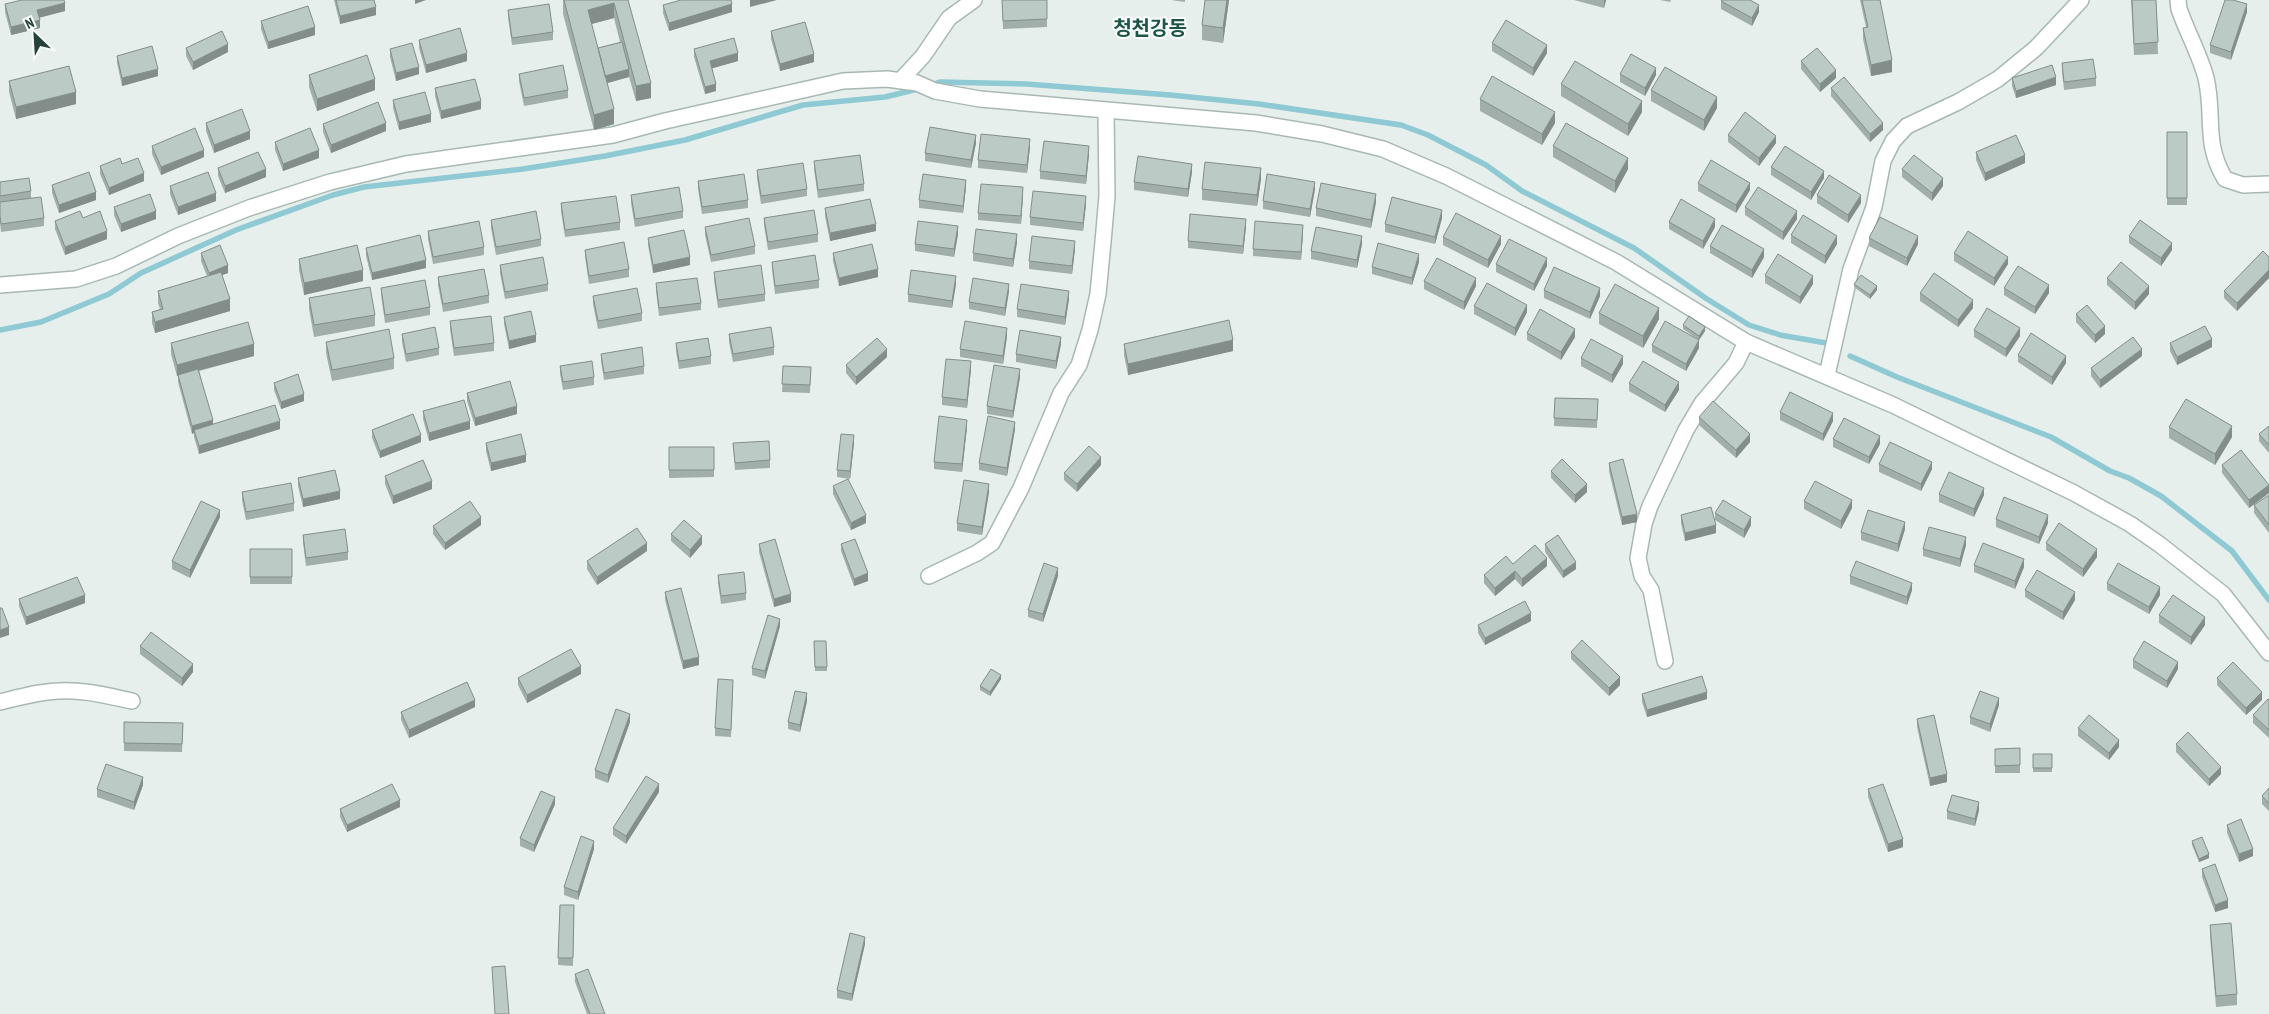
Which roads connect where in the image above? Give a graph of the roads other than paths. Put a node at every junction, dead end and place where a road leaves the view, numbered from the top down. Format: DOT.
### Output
graph roads {
  1 [pos="974,0"];
  2 [pos="2081,0"];
  3 [pos="2178,0"];
  4 [pos="900,81"];
  5 [pos="1106,112"];
  6 [pos="2269,184"];
  7 [pos="0,285"];
  8 [pos="1746,342"];
  9 [pos="1827,375"];
  10 [pos="929,576"];
  11 [pos="2269,653"];
  12 [pos="1665,662"];
  13 [pos="132,701"];
  14 [pos="0,702"];
  1 -- 4 [label="street"];
  2 -- 9 [label="street"];
  3 -- 6 [label="street"];
  4 -- 5 [label="street"];
  4 -- 7 [label="street"];
  5 -- 8 [label="street"];
  5 -- 10 [label="street"];
  8 -- 9 [label="street"];
  8 -- 12 [label="street"];
  9 -- 11 [label="street"];
  13 -- 14 [label="street"];
}
